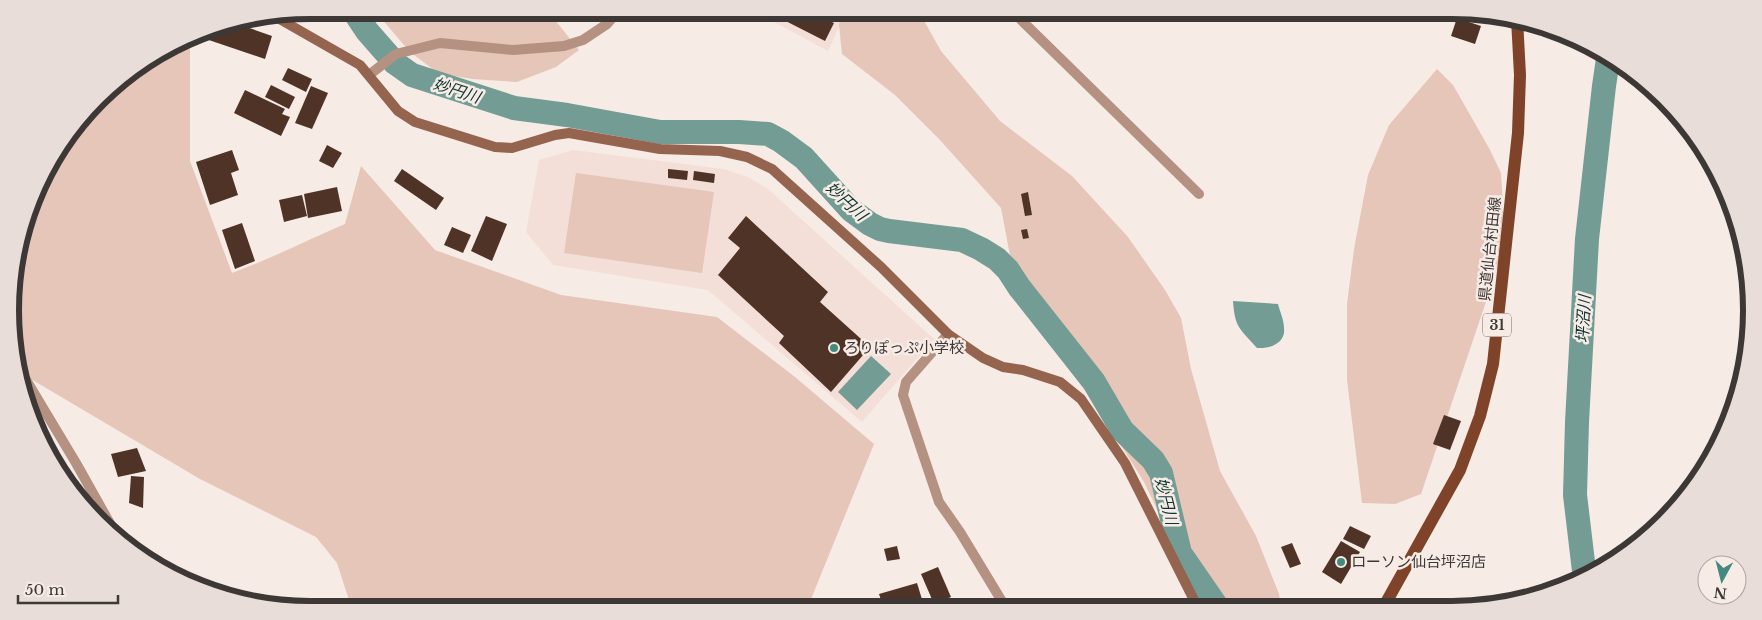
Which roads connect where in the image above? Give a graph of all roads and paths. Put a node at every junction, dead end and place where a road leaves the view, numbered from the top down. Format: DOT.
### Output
graph roads {
  1 [pos="611,19"];
  2 [pos="1020,19"];
  3 [pos="281,20"];
  4 [pos="1517,26"];
  5 [pos="370,75"];
  6 [pos="1199,194"];
  7 [pos="948,334"];
  8 [pos="29,384"];
  9 [pos="107,518"];
  10 [pos="1002,601"];
  11 [pos="1191,601"];
  12 [pos="1387,601"];
  1 -- 5 [label="street"];
  2 -- 6 [label="street"];
  3 -- 5 [label="street"];
  4 -- 12 [label="main road, 県道仙台村田線 / 31"];
  5 -- 7 [label="street"];
  7 -- 10 [label="street"];
  7 -- 11 [label="street"];
  8 -- 9 [label="street"];
}
